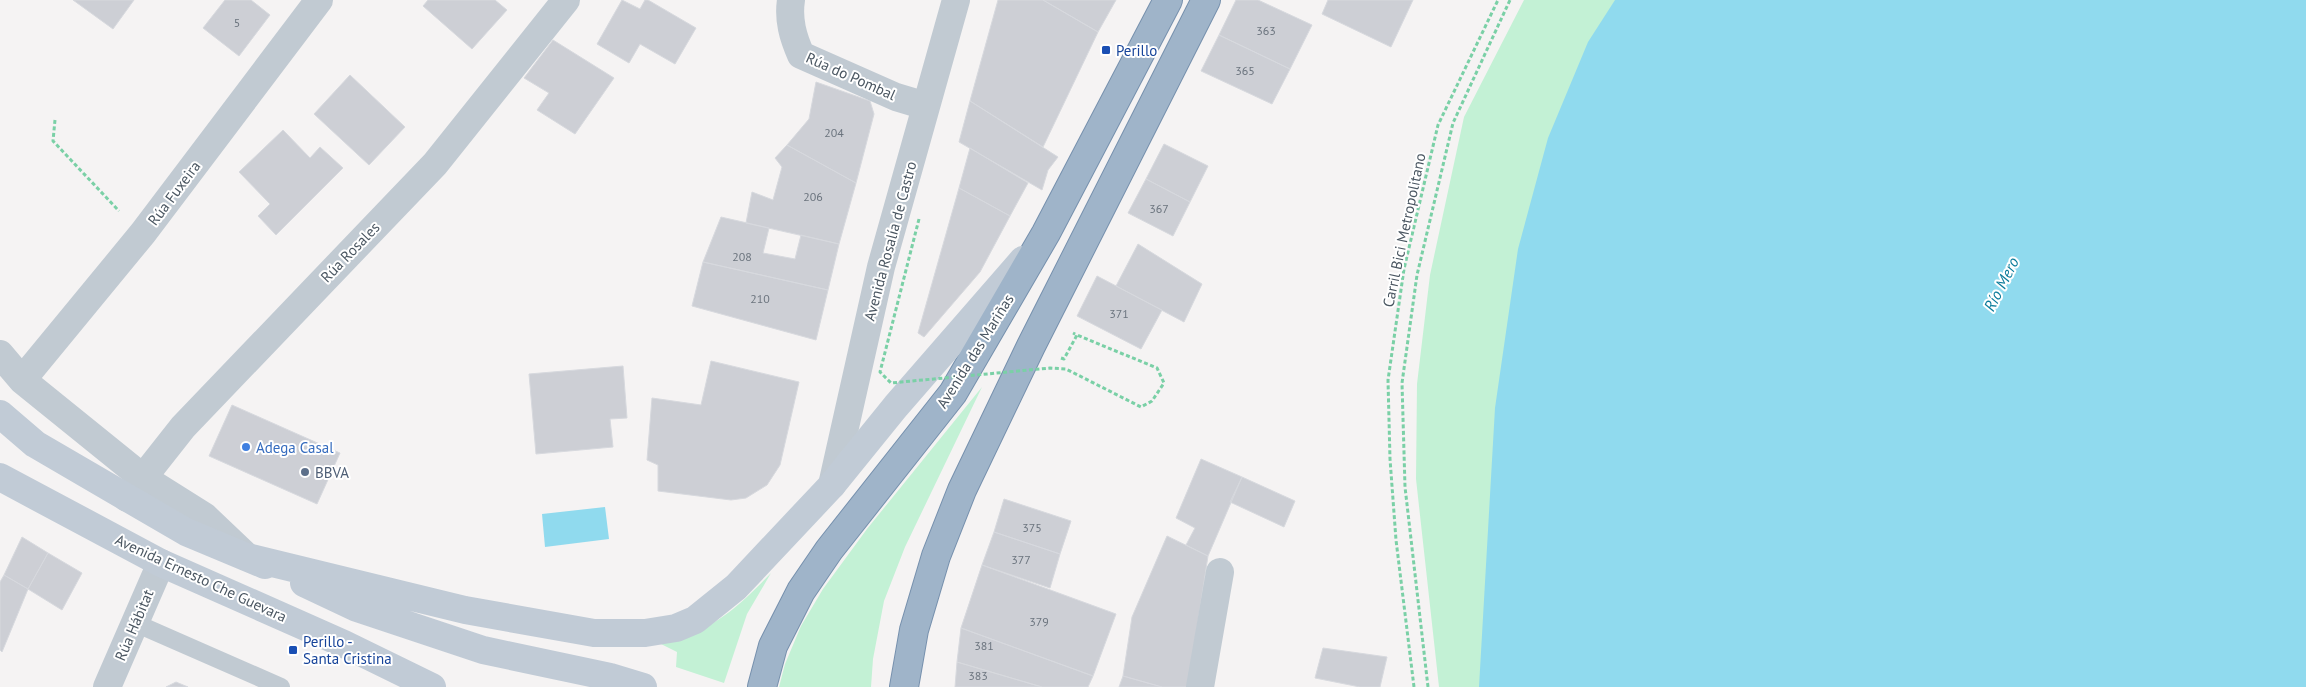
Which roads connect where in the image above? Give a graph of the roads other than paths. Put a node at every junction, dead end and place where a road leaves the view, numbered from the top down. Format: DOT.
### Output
graph roads {
  1 [pos="319,0"];
  2 [pos="566,0"];
  3 [pos="791,0"];
  4 [pos="956,0"];
  5 [pos="1168,0"];
  6 [pos="1206,0"];
  7 [pos="926,106"];
  8 [pos="1046,233"];
  9 [pos="0,354"];
  10 [pos="22,380"];
  11 [pos="0,414"];
  12 [pos="0,477"];
  13 [pos="832,485"];
  14 [pos="135,487"];
  15 [pos="247,557"];
  16 [pos="161,563"];
  17 [pos="1220,572"];
  18 [pos="135,623"];
  19 [pos="107,687"];
  20 [pos="281,687"];
  21 [pos="432,687"];
  22 [pos="643,687"];
  23 [pos="762,687"];
  24 [pos="904,687"];
  25 [pos="1200,687"];
  1 -- 10 [label="street, Rúa Fuxeira"];
  2 -- 14 [label="street, Rúa Rosales"];
  3 -- 7 [label="street, Rúa do Pombal"];
  4 -- 7 [label="street, Avenida Rosalía de Castro"];
  5 -- 8 [label="highway, Avenida das Mariñas"];
  6 -- 24 [label="highway"];
  7 -- 13 [label="street, Avenida Rosalía de Castro"];
  8 -- 13 [label="main road"];
  8 -- 23 [label="highway, Avenida das Mariñas"];
  9 -- 10 [label="street"];
  10 -- 14 [label="street"];
  11 -- 14 [label="main road"];
  12 -- 16 [label="main road, Avenida Ernesto Che Guevara"];
  13 -- 15 [label="main road"];
  14 -- 15 [label="main road"];
  15 -- 22 [label="main road"];
  16 -- 18 [label="street, Rúa Hábitat"];
  16 -- 21 [label="main road, Avenida Ernesto Che Guevara"];
  17 -- 25 [label="street"];
  18 -- 19 [label="street, Rúa Hábitat"];
  18 -- 20 [label="lane"];
}
